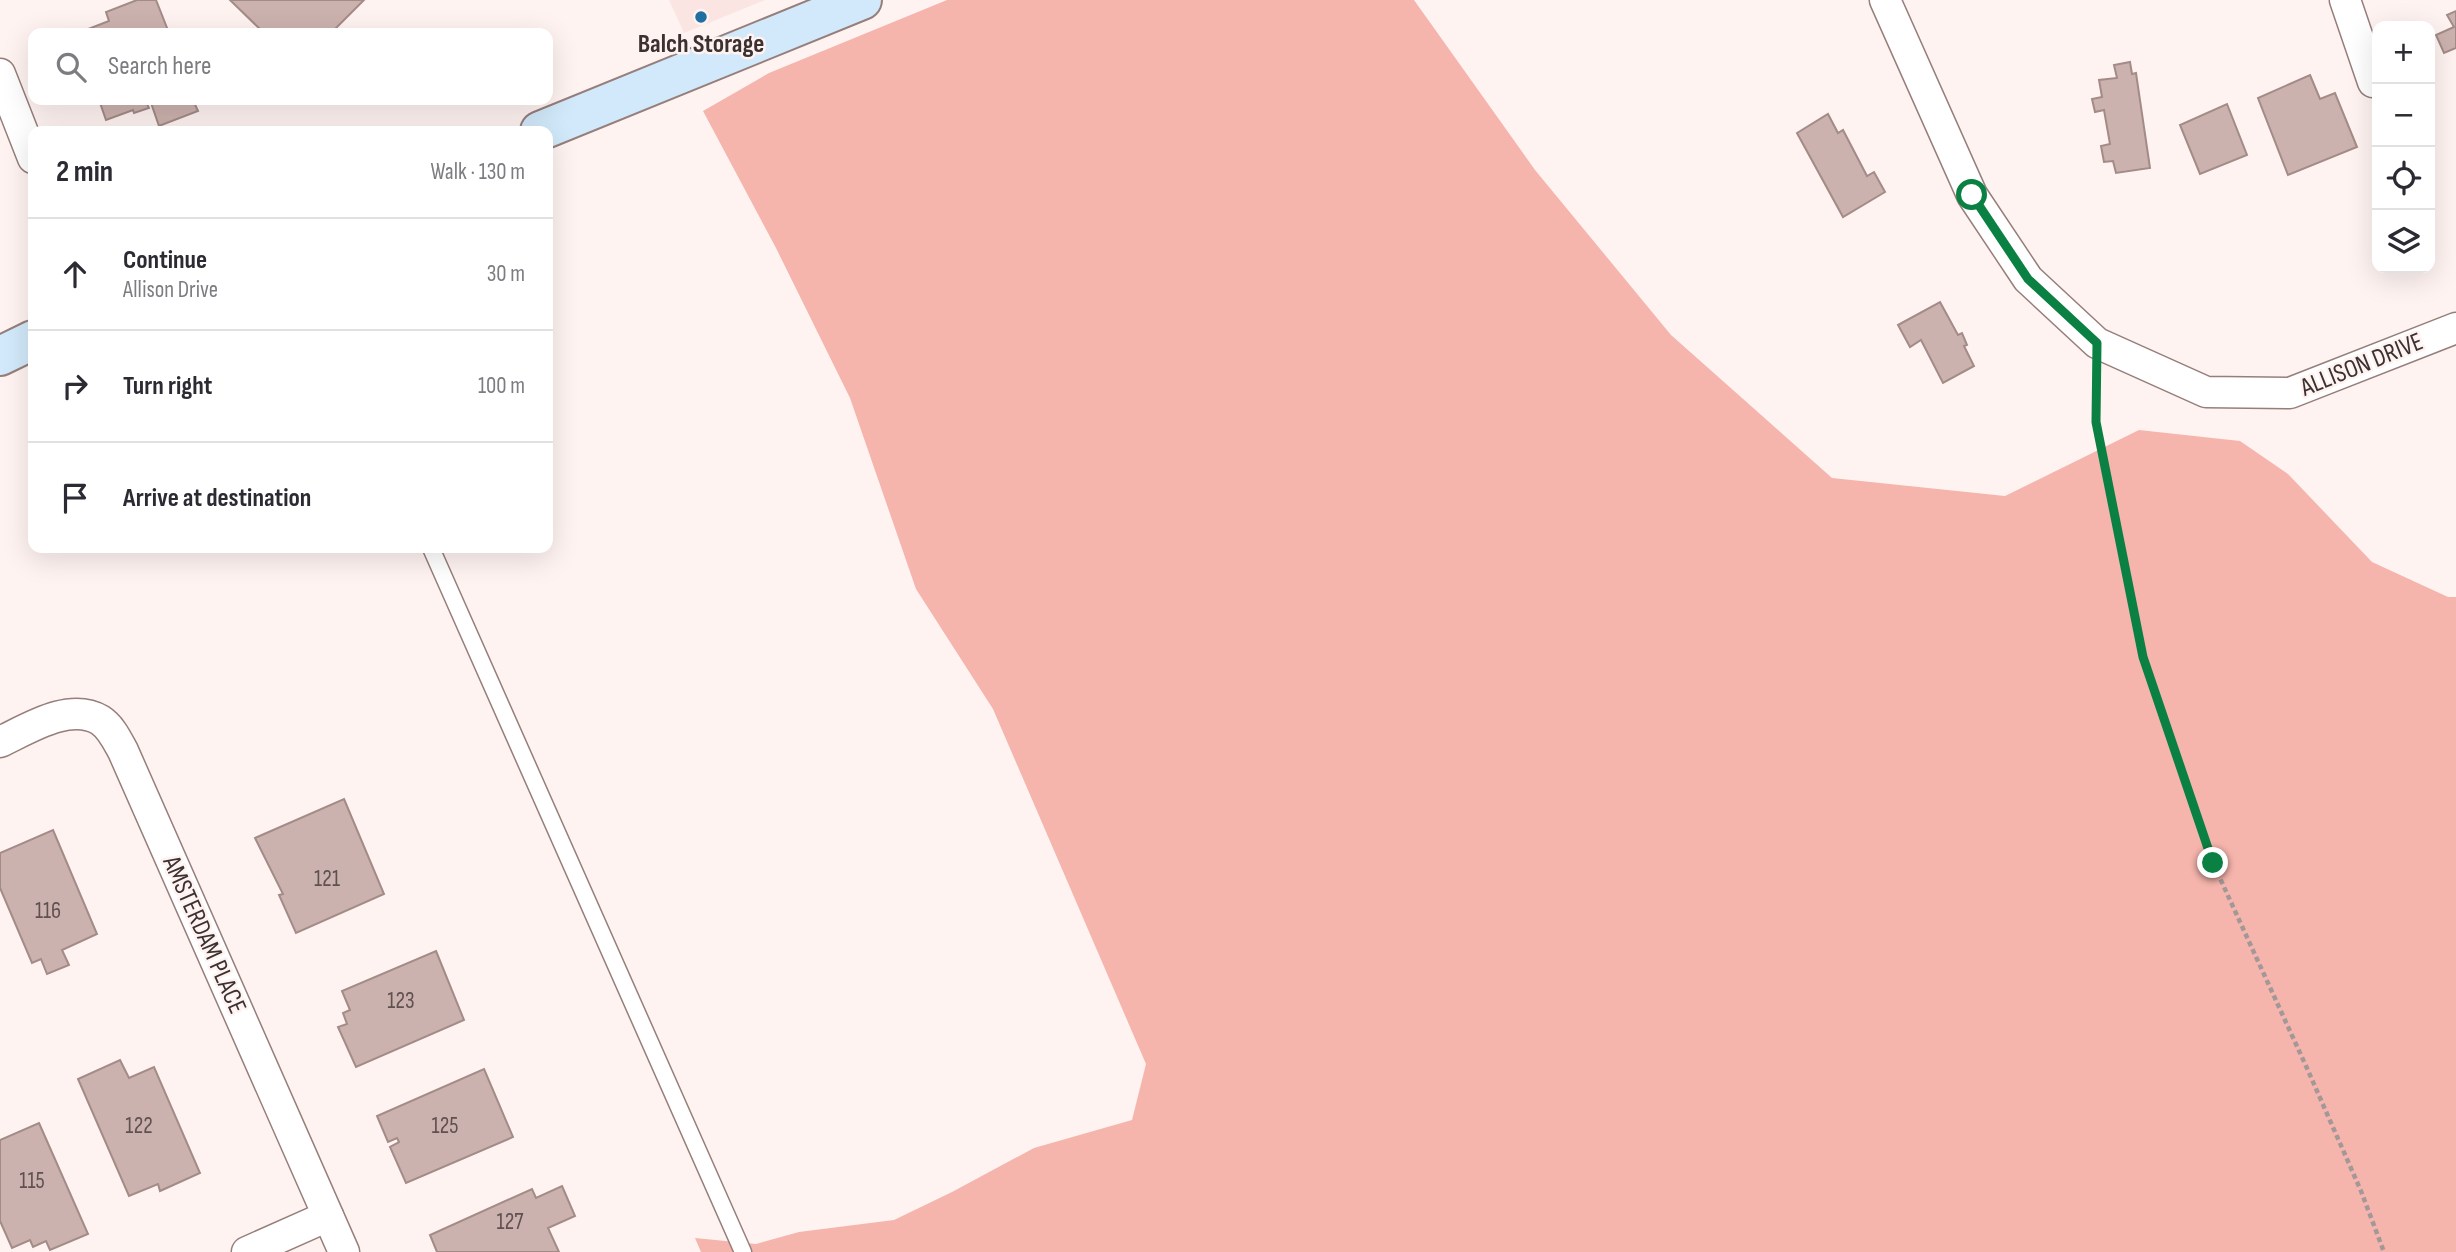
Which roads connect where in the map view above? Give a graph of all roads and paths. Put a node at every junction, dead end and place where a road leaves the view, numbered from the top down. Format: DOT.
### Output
graph roads {
  1 [pos="862,0"];
  2 [pos="1885,0"];
  3 [pos="2345,0"];
  4 [pos="0,74"];
  5 [pos="2372,79"];
  6 [pos="552,126"];
  7 [pos="28,145"];
  8 [pos="2456,328"];
  9 [pos="28,342"];
  10 [pos="2097,343"];
  11 [pos="0,356"];
  12 [pos="433,553"];
  13 [pos="0,742"];
  14 [pos="328,1216"];
  15 [pos="247,1252"];
  16 [pos="344,1252"];
  17 [pos="743,1252"];
  18 [pos="2384,1252"];
  1 -- 6 [label="street"];
  2 -- 10 [label="street, ALLISON DRIVE"];
  3 -- 5 [label="street"];
  4 -- 7 [label="street"];
  8 -- 10 [label="street, ALLISON DRIVE"];
  9 -- 11 [label="street"];
  10 -- 18 [label="path"];
  12 -- 17 [label="lane"];
  13 -- 14 [label="street, AMSTERDAM PLACE"];
  14 -- 15 [label="street"];
  14 -- 16 [label="street, AMSTERDAM PLACE"];
}
